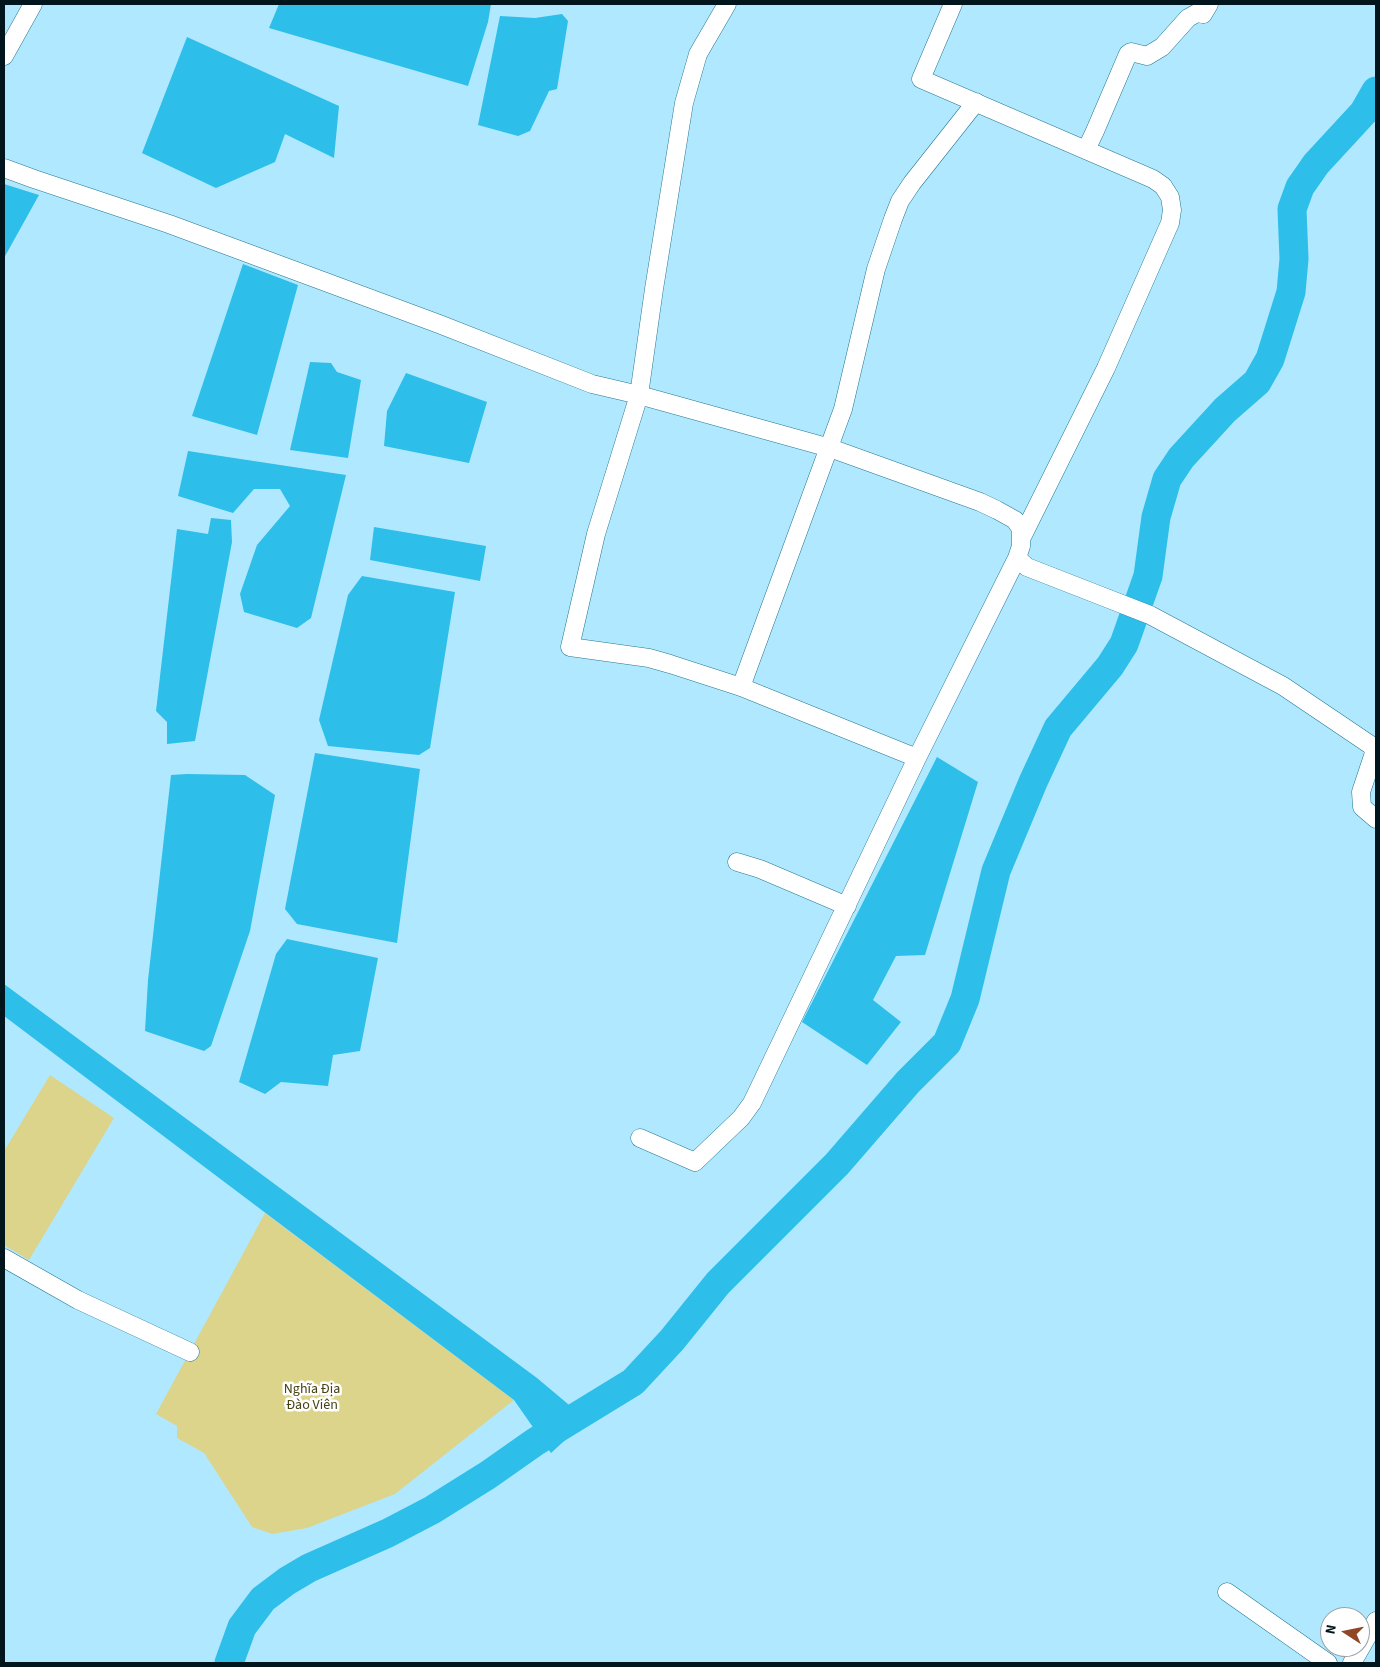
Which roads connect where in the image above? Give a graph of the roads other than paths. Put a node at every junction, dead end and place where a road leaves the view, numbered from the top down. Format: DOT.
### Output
graph roads {
  1 [pos="33,4"];
  2 [pos="727,4"];
  3 [pos="953,4"];
  4 [pos="1209,4"];
  5 [pos="4,56"];
  6 [pos="976,102"];
  7 [pos="1086,150"];
  8 [pos="4,168"];
  9 [pos="639,395"];
  10 [pos="830,448"];
  11 [pos="1022,537"];
  12 [pos="1017,558"];
  13 [pos="742,687"];
  14 [pos="917,758"];
  15 [pos="1376,819"];
  16 [pos="737,862"];
  17 [pos="847,906"];
  18 [pos="640,1138"];
  19 [pos="4,1258"];
  20 [pos="190,1352"];
  21 [pos="1227,1592"];
  22 [pos="1376,1622"];
  23 [pos="1328,1663"];
  24 [pos="1352,1663"];
  1 -- 5 [label="street"];
  2 -- 9 [label="street"];
  3 -- 6 [label="street"];
  4 -- 7 [label="street"];
  6 -- 7 [label="street"];
  6 -- 10 [label="street"];
  7 -- 11 [label="street"];
  8 -- 9 [label="street"];
  9 -- 10 [label="street"];
  9 -- 13 [label="street"];
  10 -- 11 [label="street"];
  10 -- 13 [label="street"];
  11 -- 12 [label="street"];
  12 -- 14 [label="street"];
  12 -- 15 [label="street"];
  13 -- 14 [label="street"];
  14 -- 17 [label="street"];
  16 -- 17 [label="street"];
  17 -- 18 [label="street"];
  19 -- 20 [label="street"];
  21 -- 23 [label="street"];
  22 -- 24 [label="street"];
}
